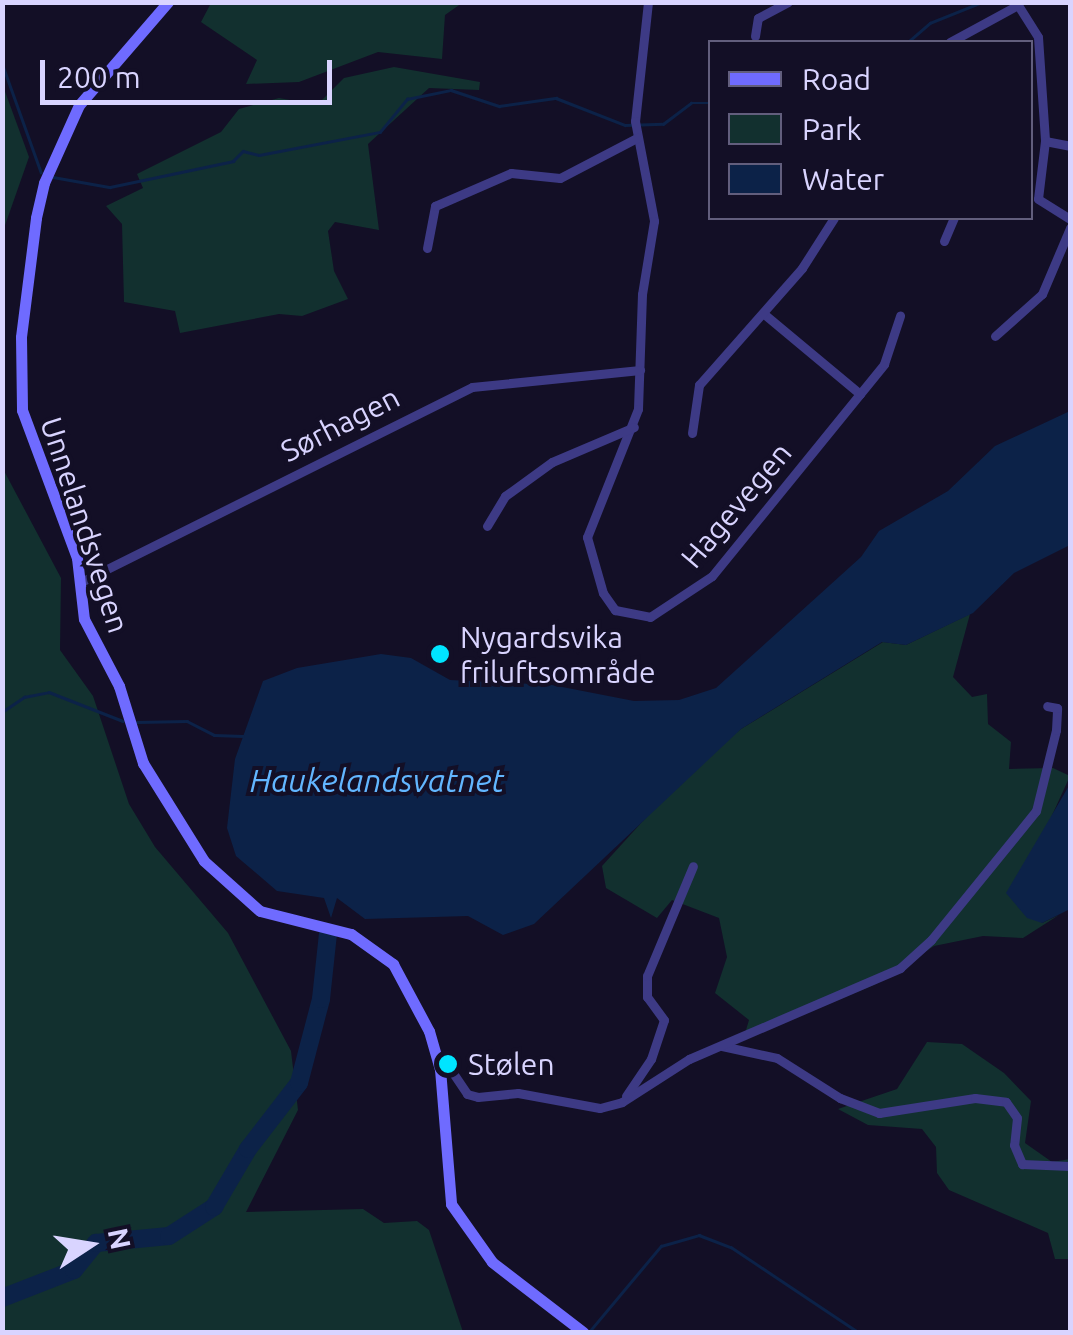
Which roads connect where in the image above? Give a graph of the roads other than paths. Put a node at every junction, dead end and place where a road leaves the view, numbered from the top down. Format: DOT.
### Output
graph roads {
  1 [pos="168,2"];
  2 [pos="648,2"];
  3 [pos="788,2"];
  4 [pos="1016,4"];
  5 [pos="755,36"];
  6 [pos="953,40"];
  7 [pos="1035,74"];
  8 [pos="636,130"];
  9 [pos="1045,141"];
  10 [pos="1070,146"];
  11 [pos="1070,218"];
  12 [pos="833,220"];
  13 [pos="953,220"];
  14 [pos="1070,228"];
  15 [pos="944,241"];
  16 [pos="427,248"];
  17 [pos="764,314"];
  18 [pos="900,316"];
  19 [pos="995,336"];
  20 [pos="640,370"];
  21 [pos="860,394"];
  22 [pos="634,427"];
  23 [pos="692,433"];
  24 [pos="487,526"];
  25 [pos="81,582"];
  26 [pos="1047,706"];
  27 [pos="693,866"];
  28 [pos="720,1046"];
  29 [pos="440,1069"];
  30 [pos="622,1102"];
  31 [pos="1070,1166"];
  32 [pos="583,1332"];
  1 -- 25 [label="main road, Unnelandsvegen"];
  2 -- 8 [label="street, Hagevegen"];
  3 -- 5 [label="street"];
  4 -- 6 [label="street"];
  4 -- 7 [label="street"];
  7 -- 9 [label="street"];
  8 -- 16 [label="street"];
  8 -- 20 [label="street, Hagevegen"];
  9 -- 10 [label="street"];
  9 -- 11 [label="street"];
  12 -- 17 [label="street"];
  13 -- 15 [label="street"];
  14 -- 19 [label="street"];
  17 -- 21 [label="street"];
  17 -- 23 [label="street"];
  18 -- 21 [label="street, Hagevegen"];
  20 -- 22 [label="street, Hagevegen"];
  20 -- 25 [label="street, Sørhagen"];
  21 -- 22 [label="street, Hagevegen"];
  22 -- 24 [label="street"];
  25 -- 29 [label="main road, Unnelandsvegen"];
  26 -- 28 [label="street"];
  27 -- 30 [label="street"];
  28 -- 30 [label="street"];
  28 -- 31 [label="street"];
  29 -- 30 [label="street"];
  29 -- 32 [label="main road, Unnelandsvegen"];
}
